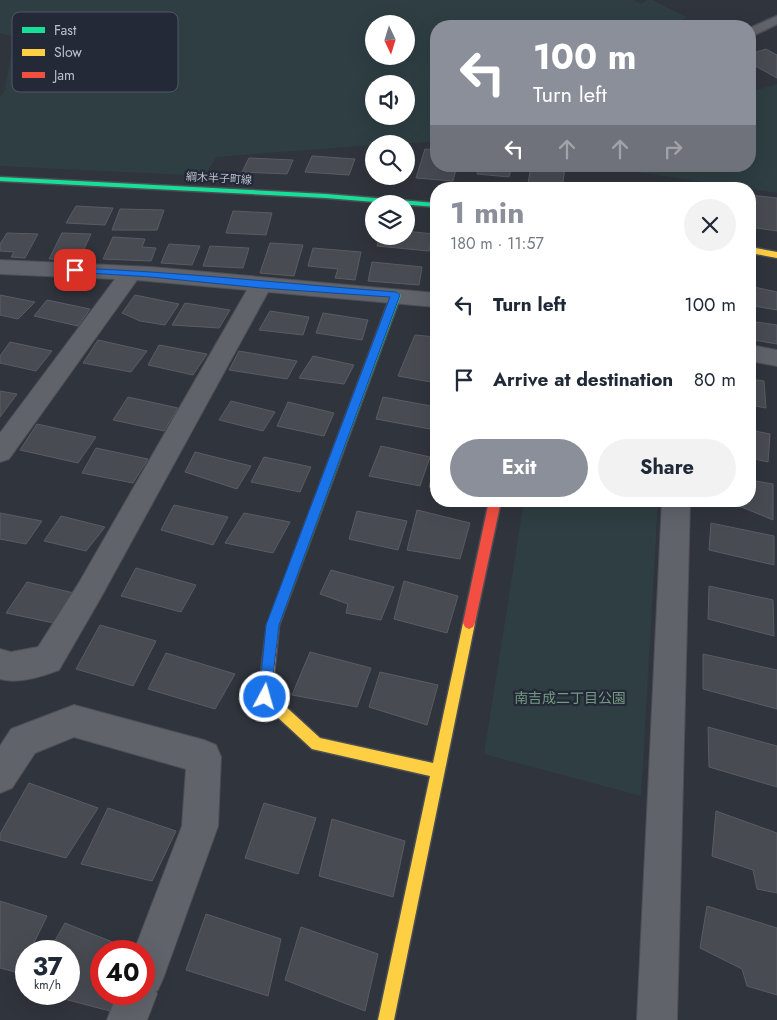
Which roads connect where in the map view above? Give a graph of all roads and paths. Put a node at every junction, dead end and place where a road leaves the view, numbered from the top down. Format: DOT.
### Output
graph roads {
  1 [pos="777,19"];
  2 [pos="756,30"];
  3 [pos="0,179"];
  4 [pos="430,205"];
  5 [pos="756,251"];
  6 [pos="777,255"];
  7 [pos="0,267"];
  8 [pos="131,273"];
  9 [pos="261,285"];
  10 [pos="396,295"];
  11 [pos="430,299"];
  12 [pos="756,354"];
  13 [pos="777,358"];
  14 [pos="0,452"];
  15 [pos="494,507"];
  16 [pos="676,507"];
  17 [pos="0,664"];
  18 [pos="439,771"];
  19 [pos="0,776"];
  20 [pos="155,947"];
  21 [pos="133,1005"];
  22 [pos="127,1020"];
  23 [pos="386,1020"];
  24 [pos="657,1020"];
  1 -- 2 [label="lane"];
  3 -- 4 [label="street, 綱木半子町線"];
  5 -- 6 [label="street"];
  7 -- 8 [label="street"];
  8 -- 9 [label="street"];
  8 -- 14 [label="street"];
  9 -- 10 [label="street"];
  9 -- 17 [label="street"];
  10 -- 11 [label="street"];
  10 -- 18 [label="street"];
  12 -- 13 [label="street"];
  15 -- 18 [label="street"];
  16 -- 24 [label="street"];
  18 -- 23 [label="street"];
  19 -- 20 [label="street"];
  21 -- 22 [label="street"];
}
